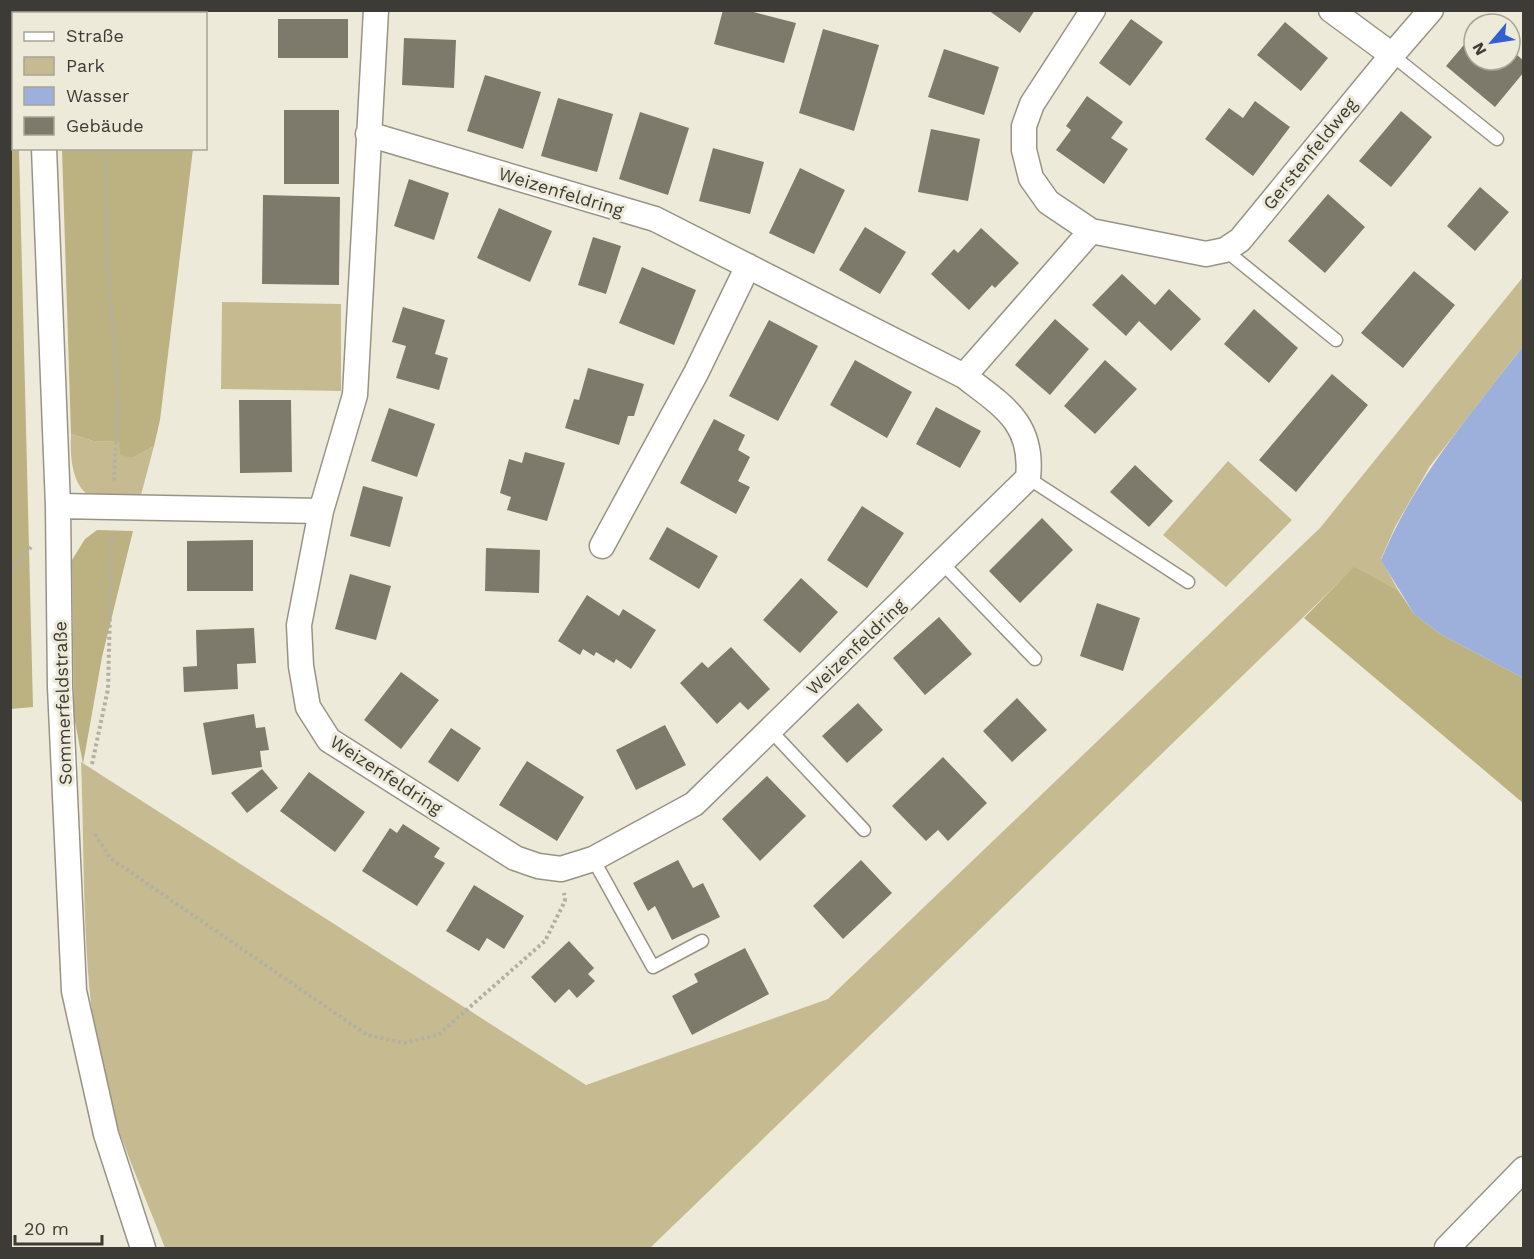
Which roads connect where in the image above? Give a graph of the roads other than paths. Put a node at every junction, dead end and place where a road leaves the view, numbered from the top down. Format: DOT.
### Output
graph roads {
  1 [pos="376,10"];
  2 [pos="1093,10"];
  3 [pos="1330,10"];
  4 [pos="1431,10"];
  5 [pos="1392,55"];
  6 [pos="368,134"];
  7 [pos="1497,139"];
  8 [pos="44,150"];
  9 [pos="1091,231"];
  10 [pos="1225,250"];
  11 [pos="748,266"];
  12 [pos="1336,340"];
  13 [pos="964,376"];
  14 [pos="1028,478"];
  15 [pos="58,506"];
  16 [pos="321,511"];
  17 [pos="602,546"];
  18 [pos="942,563"];
  19 [pos="1188,582"];
  20 [pos="1035,659"];
  21 [pos="771,731"];
  22 [pos="864,830"];
  23 [pos="592,859"];
  24 [pos="702,941"];
  25 [pos="1524,1169"];
  26 [pos="143,1248"];
  27 [pos="1447,1248"];
  1 -- 6 [label="street, Weizenfeldring"];
  2 -- 9 [label="street"];
  3 -- 5 [label="street"];
  4 -- 5 [label="street, Gerstenfeldweg"];
  5 -- 7 [label="lane"];
  5 -- 10 [label="street, Gerstenfeldweg"];
  6 -- 11 [label="street, Weizenfeldring"];
  6 -- 16 [label="street, Weizenfeldring"];
  8 -- 15 [label="street, Sommerfeldstraße"];
  9 -- 10 [label="street"];
  9 -- 13 [label="street"];
  10 -- 12 [label="lane"];
  11 -- 13 [label="street, Weizenfeldring"];
  11 -- 17 [label="street"];
  13 -- 14 [label="street, Weizenfeldring"];
  14 -- 18 [label="street, Weizenfeldring"];
  14 -- 19 [label="lane"];
  15 -- 16 [label="street"];
  15 -- 26 [label="street, Sommerfeldstraße"];
  16 -- 23 [label="street, Weizenfeldring"];
  18 -- 20 [label="lane"];
  18 -- 21 [label="street, Weizenfeldring"];
  21 -- 22 [label="lane"];
  21 -- 23 [label="street, Weizenfeldring"];
  23 -- 24 [label="lane"];
  25 -- 27 [label="street"];
}
